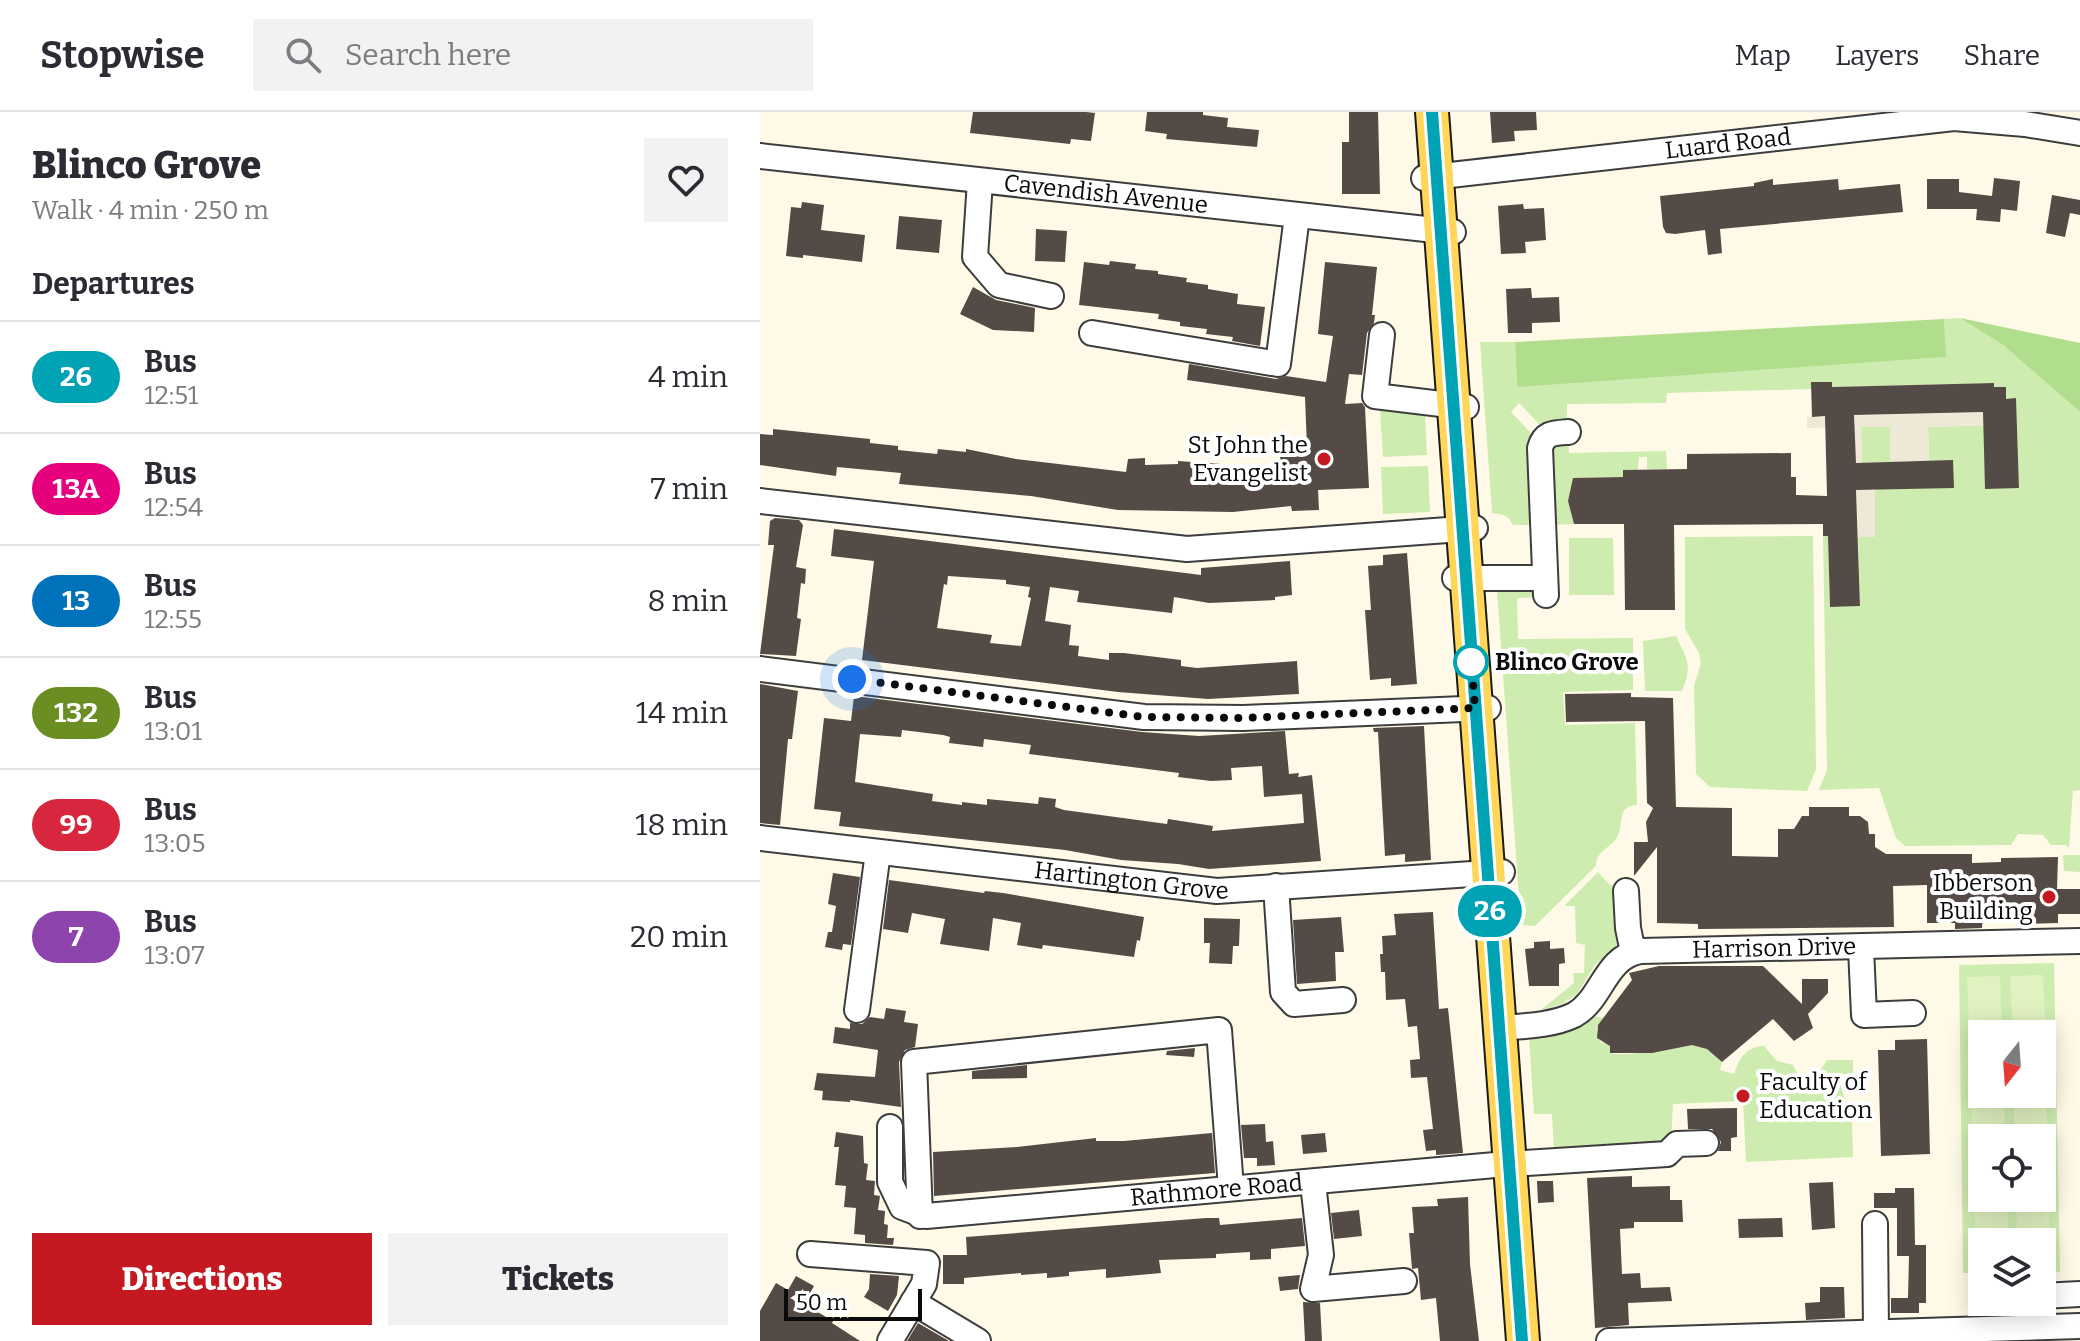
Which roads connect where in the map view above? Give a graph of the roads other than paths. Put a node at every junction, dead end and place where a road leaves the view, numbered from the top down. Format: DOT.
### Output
graph roads {
  1 [pos="1432,112"];
  2 [pos="2080,133"];
  3 [pos="760,156"];
  4 [pos="1430,177"];
  5 [pos="980,181"];
  6 [pos="1297,216"];
  7 [pos="1446,231"];
  8 [pos="1051,296"];
  9 [pos="1092,333"];
  10 [pos="1382,335"];
  11 [pos="1459,406"];
  12 [pos="1568,432"];
  13 [pos="760,501"];
  14 [pos="1468,529"];
  15 [pos="1460,578"];
  16 [pos="760,669"];
  17 [pos="1481,708"];
  18 [pos="760,838"];
  19 [pos="878,852"];
  20 [pos="1495,872"];
  21 [pos="1276,886"];
  22 [pos="1626,891"];
  23 [pos="2080,941"];
  24 [pos="1861,948"];
  25 [pos="1633,952"];
  26 [pos="1343,1000"];
  27 [pos="857,1010"];
  28 [pos="1913,1013"];
  29 [pos="1498,1028"];
  30 [pos="890,1127"];
  31 [pos="1706,1143"];
  32 [pos="1509,1164"];
  33 [pos="1313,1183"];
  34 [pos="1231,1188"];
  35 [pos="923,1216"];
  36 [pos="1875,1224"];
  37 [pos="810,1254"];
  38 [pos="1404,1281"];
  39 [pos="2078,1294"];
  40 [pos="2056,1295"];
  41 [pos="913,1302"];
  42 [pos="2078,1326"];
  43 [pos="1876,1332"];
  44 [pos="1969,1335"];
  45 [pos="890,1341"];
  46 [pos="978,1341"];
  47 [pos="1523,1341"];
  48 [pos="1609,1341"];
  1 -- 4 [label="main road"];
  2 -- 4 [label="street, Luard Road"];
  3 -- 5 [label="street, Cavendish Avenue"];
  4 -- 7 [label="main road"];
  5 -- 6 [label="street, Cavendish Avenue"];
  5 -- 8 [label="street"];
  6 -- 7 [label="street, Cavendish Avenue"];
  6 -- 9 [label="street"];
  7 -- 11 [label="main road"];
  10 -- 11 [label="street"];
  11 -- 14 [label="main road"];
  12 -- 15 [label="street"];
  13 -- 14 [label="street"];
  14 -- 15 [label="main road"];
  15 -- 17 [label="main road"];
  16 -- 17 [label="street"];
  17 -- 20 [label="main road"];
  18 -- 19 [label="street, Hartington Grove"];
  19 -- 21 [label="street, Hartington Grove"];
  19 -- 27 [label="street"];
  20 -- 21 [label="street, Hartington Grove"];
  20 -- 29 [label="main road"];
  21 -- 26 [label="street"];
  22 -- 25 [label="street"];
  23 -- 24 [label="street, Harrison Drive"];
  24 -- 25 [label="street, Harrison Drive"];
  24 -- 28 [label="street"];
  25 -- 29 [label="street"];
  29 -- 32 [label="main road"];
  30 -- 35 [label="street"];
  31 -- 32 [label="street, Rathmore Road"];
  32 -- 33 [label="street, Rathmore Road"];
  32 -- 47 [label="main road"];
  33 -- 34 [label="street, Rathmore Road"];
  33 -- 38 [label="street"];
  34 -- 35 [label="street, Rathmore Road"];
  34 -- 35 [label="street"];
  36 -- 43 [label="street"];
  37 -- 41 [label="street"];
  39 -- 40 [label="street"];
  39 -- 42 [label="street"];
  41 -- 45 [label="street"];
  41 -- 46 [label="street"];
  42 -- 44 [label="street"];
  43 -- 44 [label="street"];
  43 -- 48 [label="street"];
}
